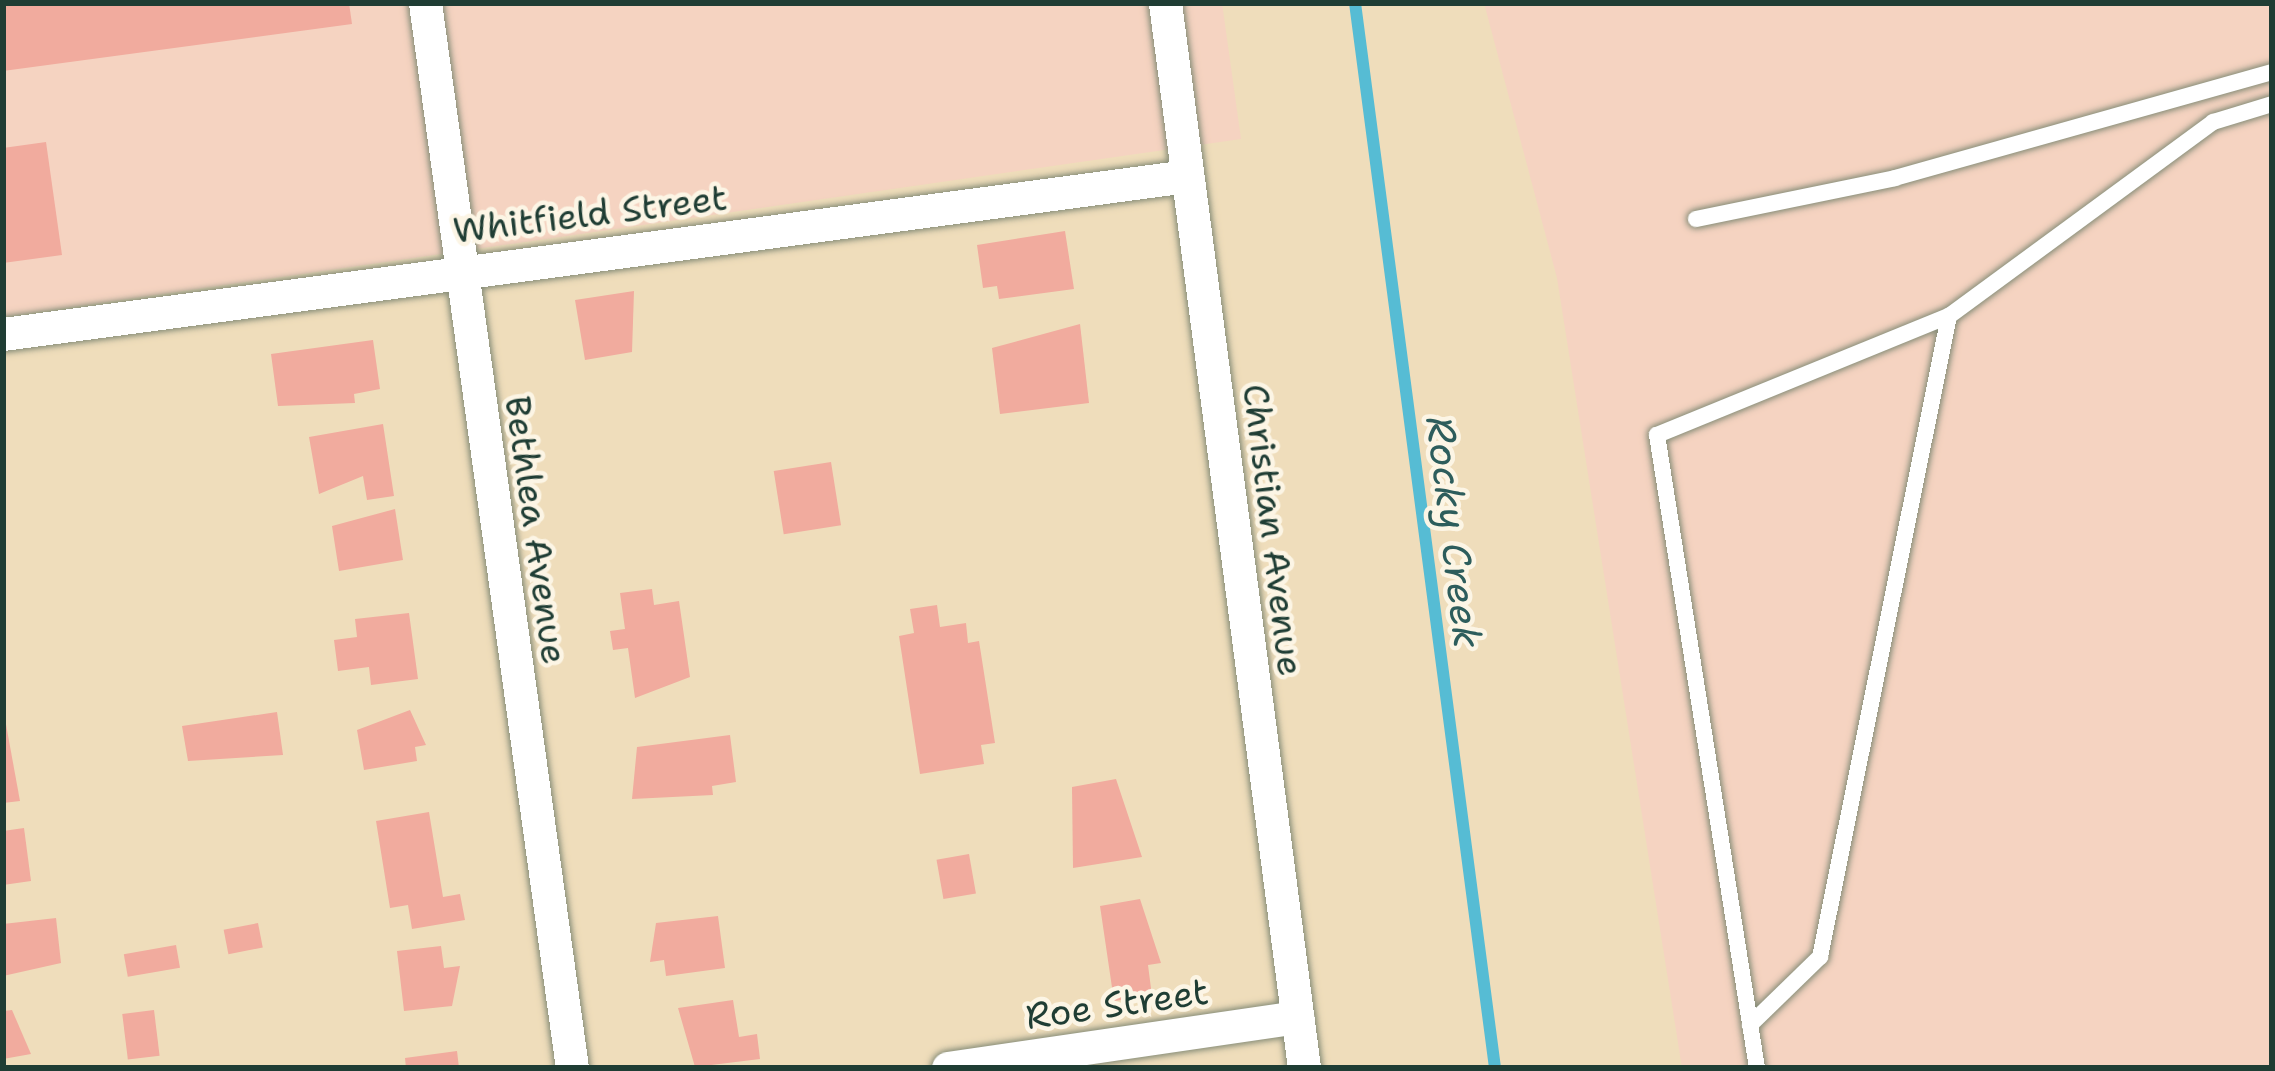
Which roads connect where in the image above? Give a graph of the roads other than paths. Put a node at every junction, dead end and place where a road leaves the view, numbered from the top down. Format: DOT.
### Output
graph roads {
  1 [pos="424,3"];
  2 [pos="1165,3"];
  3 [pos="2272,72"];
  4 [pos="2272,104"];
  5 [pos="1187,176"];
  6 [pos="1696,219"];
  7 [pos="460,270"];
  8 [pos="1949,316"];
  9 [pos="3,334"];
  10 [pos="1297,1017"];
  11 [pos="1750,1025"];
  12 [pos="572,1068"];
  13 [pos="948,1068"];
  14 [pos="1304,1068"];
  15 [pos="1757,1068"];
  1 -- 7 [label="street, Bethlea Avenue"];
  2 -- 5 [label="street, Christian Avenue"];
  3 -- 6 [label="lane"];
  4 -- 8 [label="lane"];
  5 -- 7 [label="street, Whitfield Street"];
  5 -- 10 [label="street, Christian Avenue"];
  7 -- 9 [label="street, Whitfield Street"];
  7 -- 12 [label="street, Bethlea Avenue"];
  8 -- 11 [label="lane"];
  8 -- 11 [label="lane"];
  10 -- 13 [label="street, Roe Street"];
  10 -- 14 [label="street, Christian Avenue"];
  11 -- 15 [label="lane"];
}
